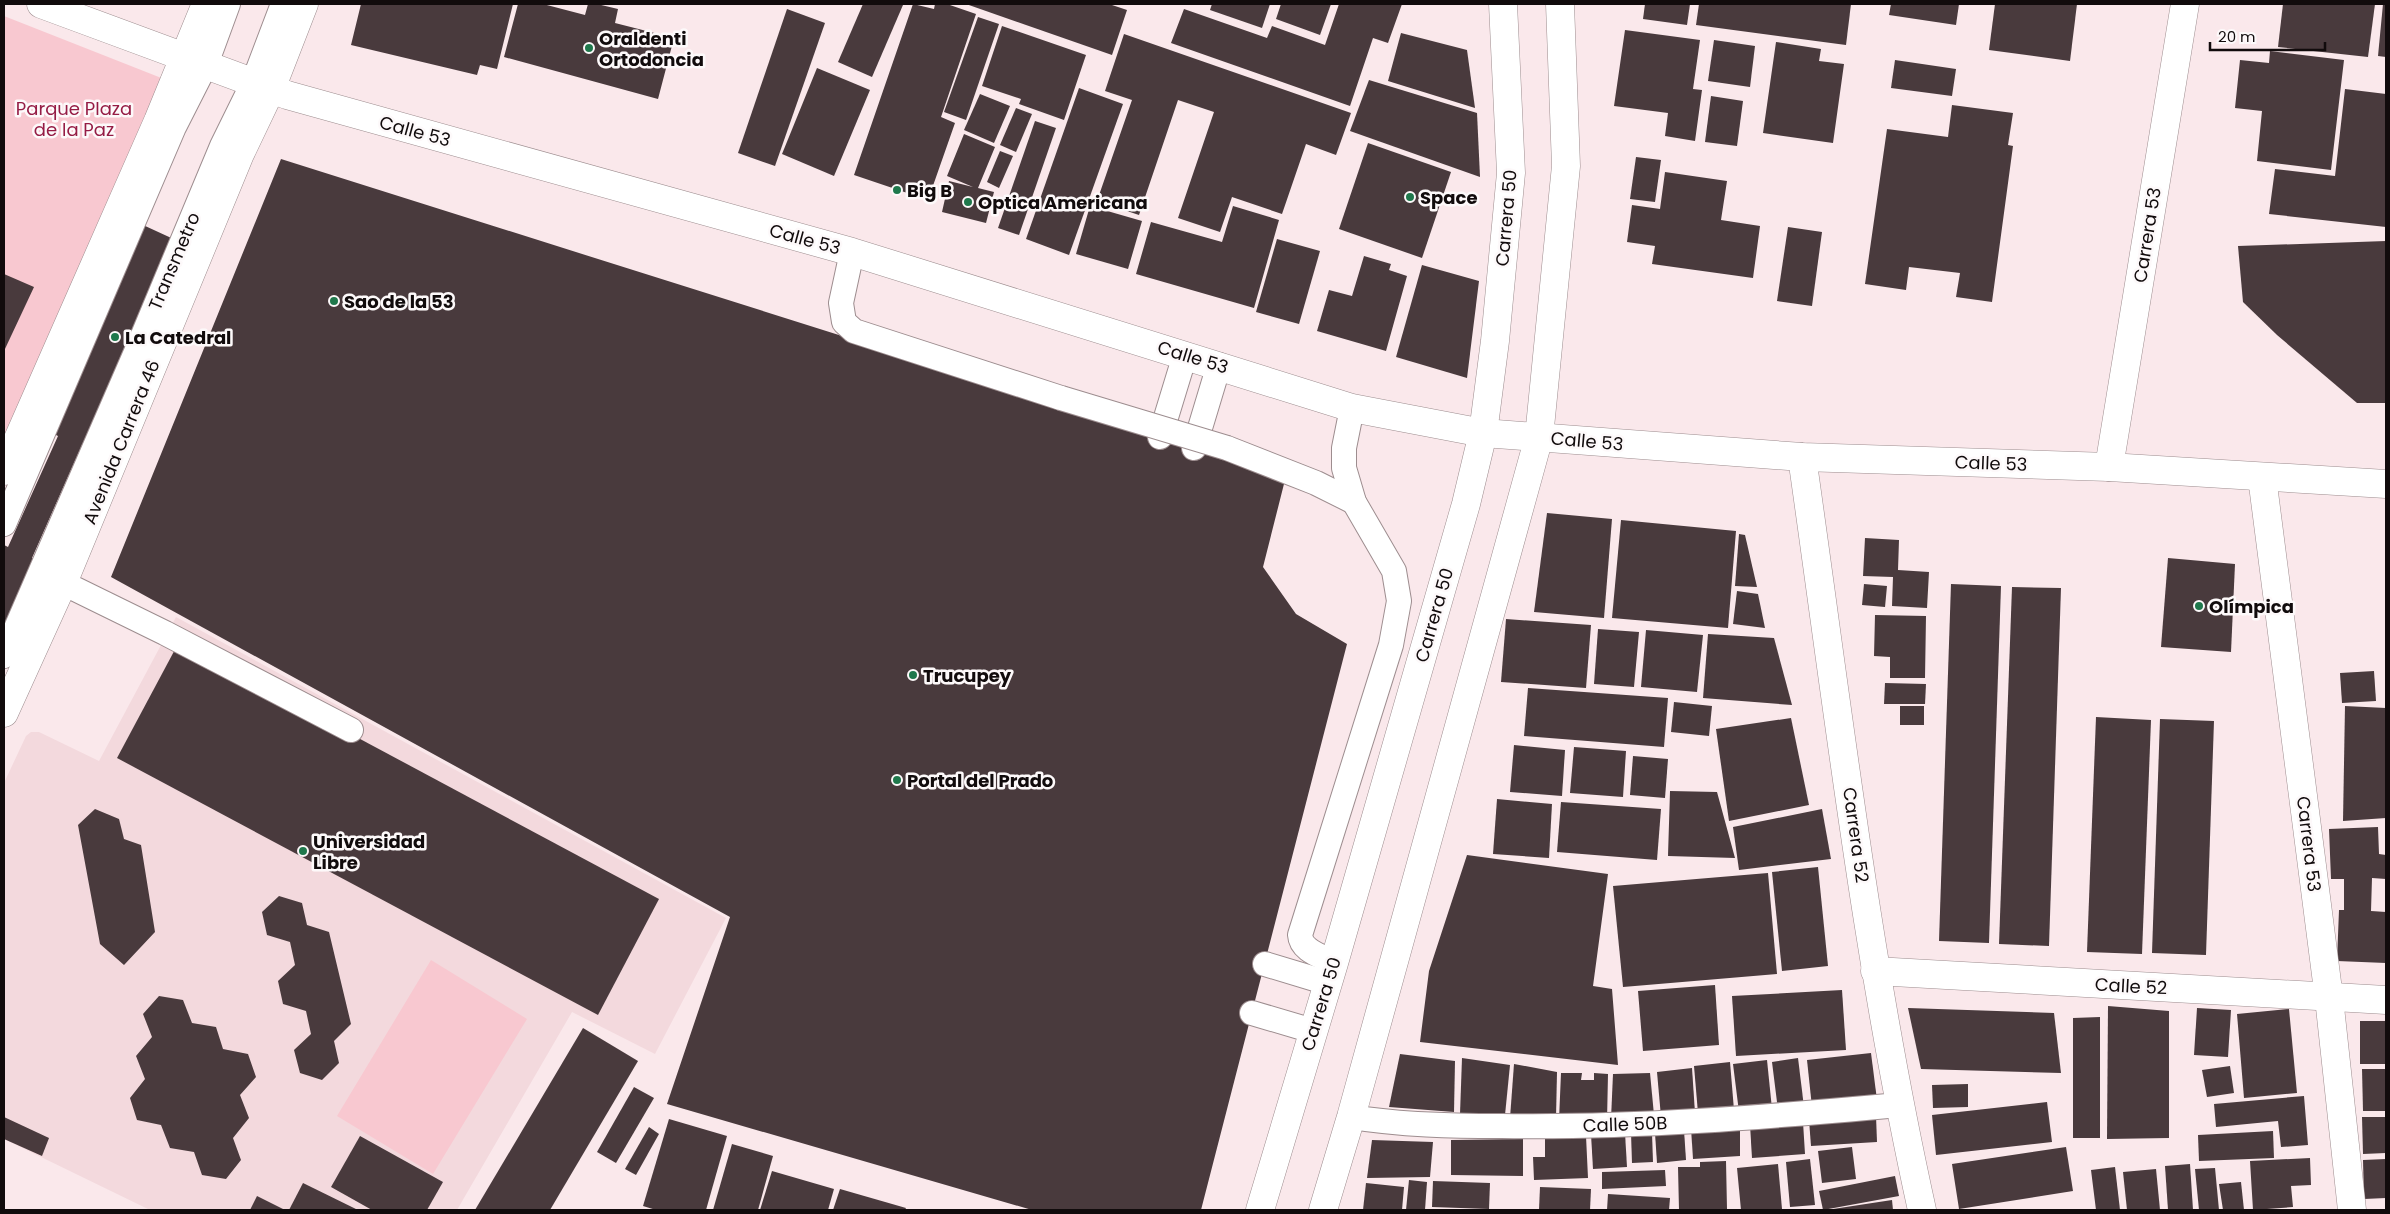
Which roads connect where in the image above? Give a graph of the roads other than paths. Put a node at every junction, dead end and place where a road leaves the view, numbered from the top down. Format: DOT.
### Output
graph roads {
  1 [pos="41,4"];
  2 [pos="206,4"];
  3 [pos="228,4"];
  4 [pos="283,4"];
  5 [pos="304,4"];
  6 [pos="1503,4"];
  7 [pos="1560,4"];
  8 [pos="2185,4"];
  9 [pos="196,60"];
  10 [pos="262,86"];
  11 [pos="852,252"];
  12 [pos="1185,355"];
  13 [pos="1219,365"];
  14 [pos="1352,408"];
  15 [pos="1483,433"];
  16 [pos="1160,437"];
  17 [pos="1539,437"];
  18 [pos="1194,448"];
  19 [pos="1802,457"];
  20 [pos="2109,467"];
  21 [pos="4,471"];
  22 [pos="2262,477"];
  23 [pos="2386,484"];
  24 [pos="1354,502"];
  25 [pos="4,524"];
  26 [pos="63,584"];
  27 [pos="4,656"];
  28 [pos="4,713"];
  29 [pos="351,730"];
  30 [pos="1265,964"];
  31 [pos="1875,971"];
  32 [pos="1331,973"];
  33 [pos="2329,998"];
  34 [pos="2386,1000"];
  35 [pos="1252,1013"];
  36 [pos="1313,1030"];
  37 [pos="1898,1105"];
  38 [pos="1351,1117"];
  39 [pos="1260,1210"];
  40 [pos="1323,1210"];
  41 [pos="1922,1210"];
  42 [pos="2352,1210"];
  1 -- 9 [label="street, Calle 53"];
  2 -- 9 [label="street"];
  3 -- 9 [label="lane"];
  4 -- 10 [label="lane, Transmetro"];
  5 -- 10 [label="street, Avenida Carrera 46"];
  6 -- 15 [label="street, Carrera 50"];
  7 -- 17 [label="street"];
  8 -- 20 [label="street, Carrera 53"];
  9 -- 10 [label="street, Calle 53"];
  9 -- 21 [label="street"];
  9 -- 25 [label="lane"];
  10 -- 11 [label="street, Calle 53"];
  10 -- 26 [label="street, Avenida Carrera 46"];
  10 -- 27 [label="lane, Transmetro"];
  11 -- 12 [label="street, Calle 53"];
  11 -- 24 [label="lane, bridge"];
  12 -- 13 [label="street, Calle 53"];
  12 -- 16 [label="lane"];
  13 -- 14 [label="street, Calle 53"];
  13 -- 18 [label="lane"];
  14 -- 15 [label="street, Calle 53"];
  14 -- 24 [label="lane"];
  15 -- 17 [label="street, Calle 53"];
  15 -- 32 [label="street, Carrera 50"];
  17 -- 19 [label="street, Calle 53"];
  17 -- 38 [label="street"];
  19 -- 20 [label="street, Calle 53"];
  19 -- 31 [label="street, Carrera 52"];
  20 -- 22 [label="street, Calle 53"];
  22 -- 23 [label="street, Calle 53"];
  22 -- 33 [label="street, Carrera 53"];
  24 -- 32 [label="lane"];
  26 -- 28 [label="street, Avenida Carrera 46"];
  26 -- 29 [label="lane"];
  30 -- 32 [label="lane"];
  31 -- 33 [label="street, Calle 52"];
  31 -- 37 [label="street, Carrera 52"];
  32 -- 36 [label="street, Carrera 50"];
  33 -- 34 [label="street, Calle 52"];
  33 -- 42 [label="street, Carrera 53"];
  35 -- 36 [label="lane"];
  36 -- 39 [label="street, Carrera 50"];
  37 -- 38 [label="lane, Calle 50B"];
  37 -- 41 [label="street, Carrera 52"];
  38 -- 40 [label="street"];
}
